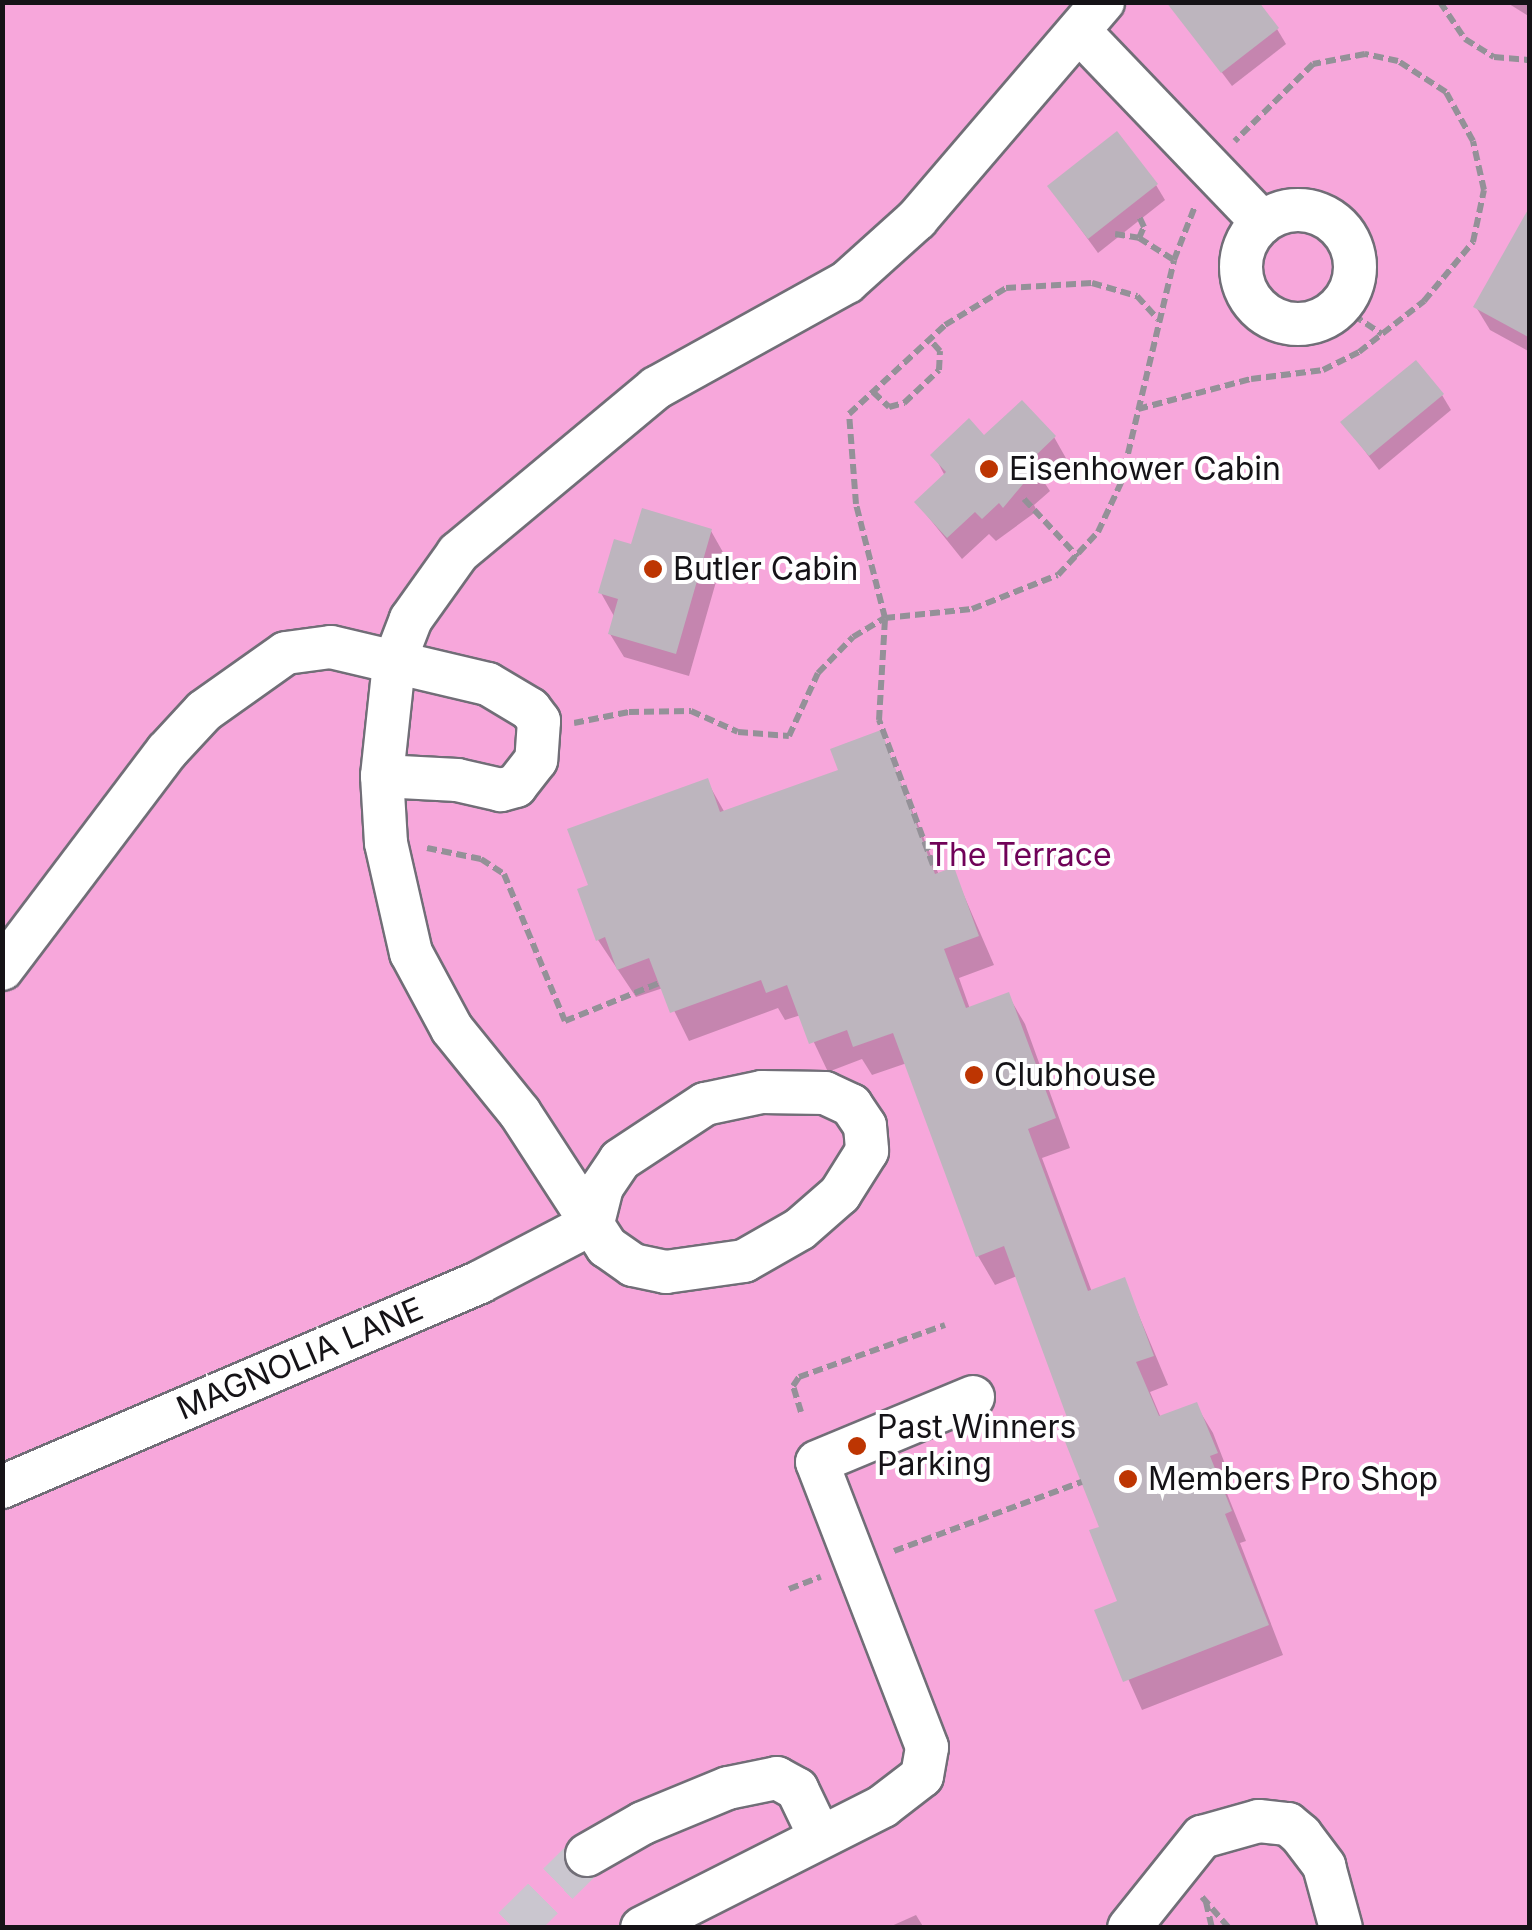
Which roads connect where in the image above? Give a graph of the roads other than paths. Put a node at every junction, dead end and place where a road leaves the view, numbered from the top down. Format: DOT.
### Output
graph roads {
  1 [pos="1091,17"];
  2 [pos="1262,222"];
  3 [pos="394,663"];
  4 [pos="382,776"];
  5 [pos="2,969"];
  6 [pos="594,1223"];
  7 [pos="972,1397"];
  8 [pos="2,1487"];
  9 [pos="820,1837"];
  10 [pos="587,1855"];
  11 [pos="642,1928"];
  12 [pos="1128,1928"];
  13 [pos="1341,1928"];
  1 -- 2 [label="street"];
  1 -- 3 [label="street"];
  2 -- 2 [label="street"];
  3 -- 4 [label="street"];
  3 -- 4 [label="street"];
  3 -- 5 [label="street"];
  4 -- 6 [label="street"];
  6 -- 6 [label="street"];
  6 -- 8 [label="street, MAGNOLIA LANE"];
  7 -- 9 [label="street"];
  9 -- 10 [label="street"];
  9 -- 11 [label="street"];
  12 -- 13 [label="street"];
}
